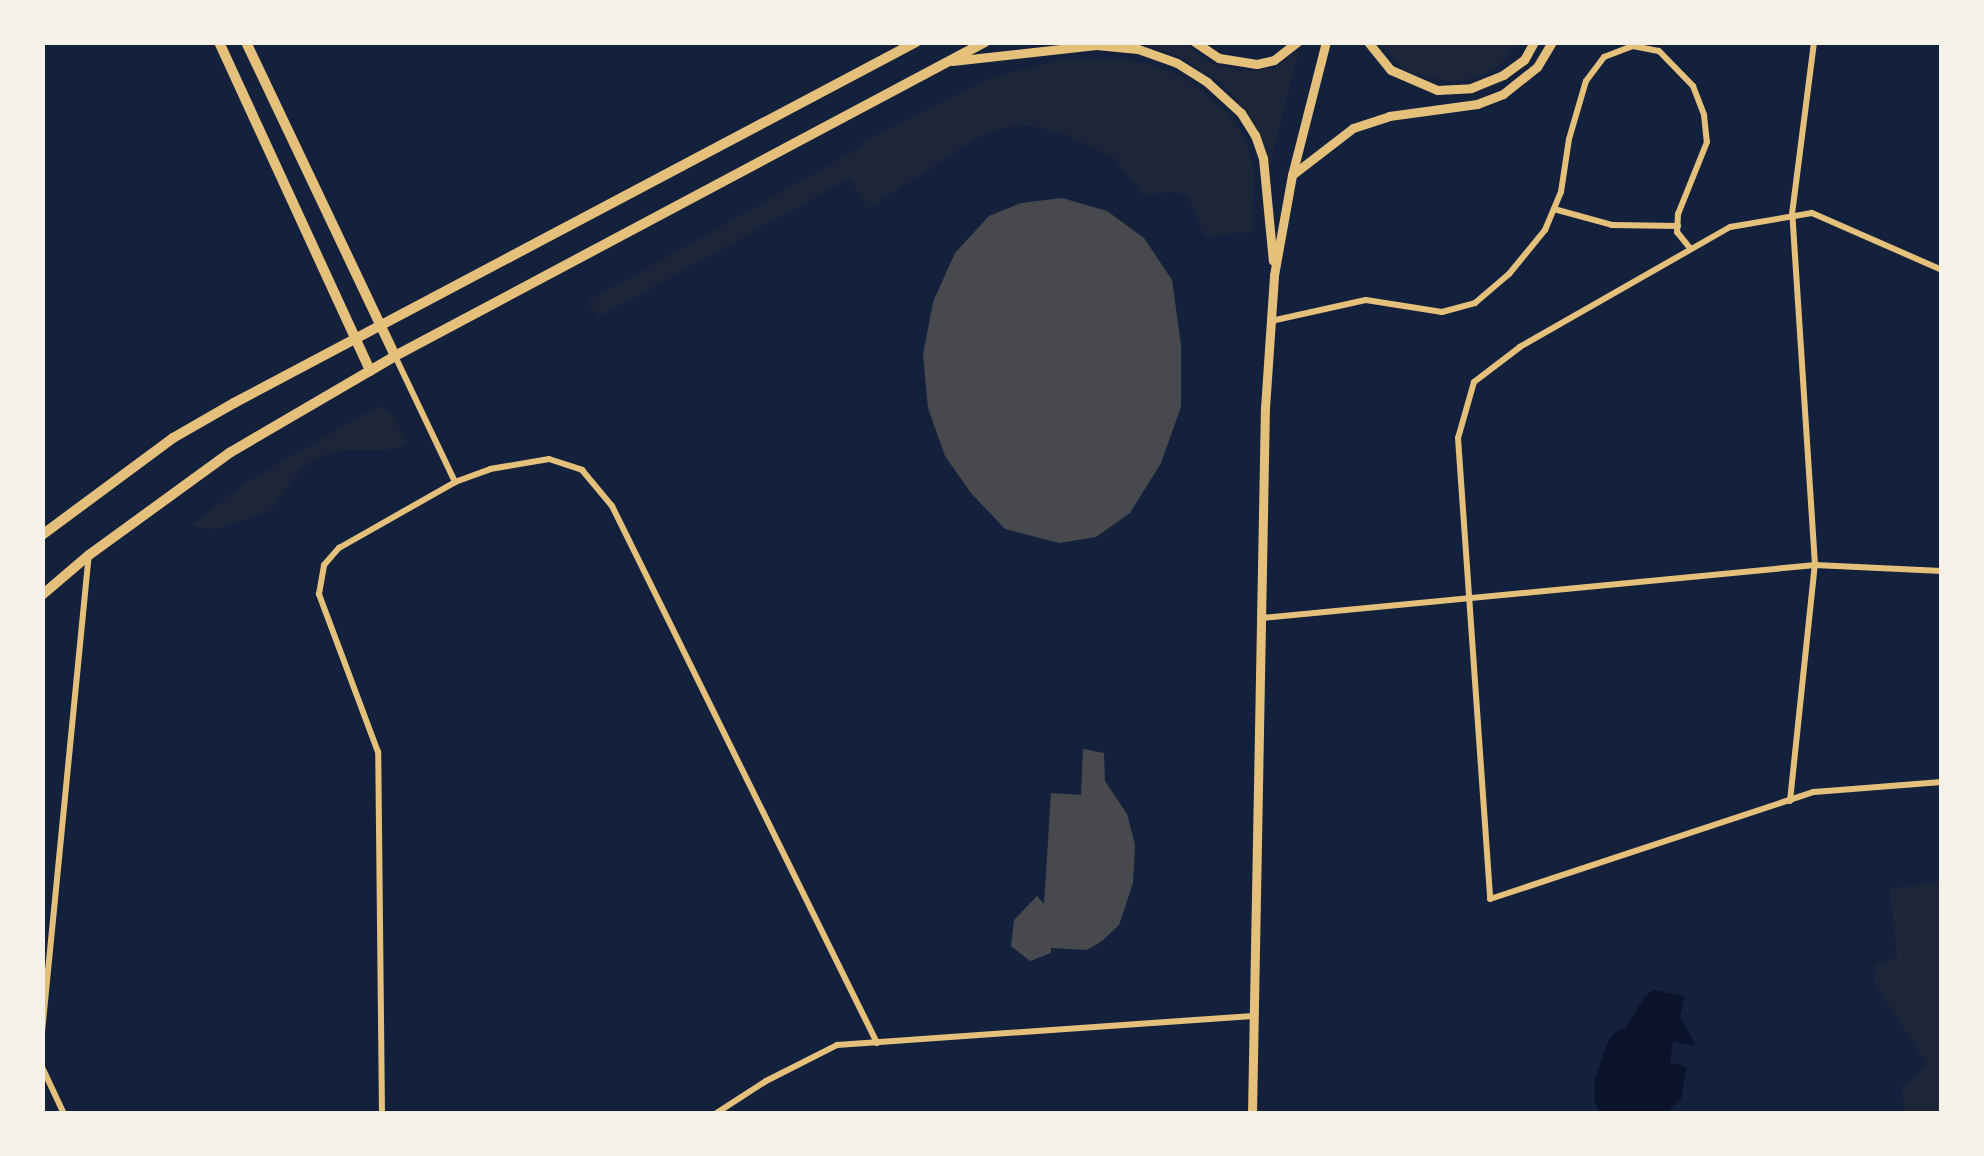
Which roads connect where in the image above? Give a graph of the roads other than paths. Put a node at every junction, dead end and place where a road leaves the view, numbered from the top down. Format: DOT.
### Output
graph roads {
  1 [pos="219,42"];
  2 [pos="246,42"];
  3 [pos="916,42"];
  4 [pos="985,42"];
  5 [pos="1195,42"];
  6 [pos="1296,42"];
  7 [pos="1326,42"];
  8 [pos="1368,42"];
  9 [pos="1534,42"];
  10 [pos="1552,42"];
  11 [pos="1814,42"];
  12 [pos="949,62"];
  13 [pos="1292,175"];
  14 [pos="1554,209"];
  15 [pos="1792,214"];
  16 [pos="1678,226"];
  17 [pos="1690,248"];
  18 [pos="1942,270"];
  19 [pos="1274,275"];
  20 [pos="1271,321"];
  21 [pos="378,324"];
  22 [pos="352,337"];
  23 [pos="395,356"];
  24 [pos="370,371"];
  25 [pos="455,482"];
  26 [pos="42,535"];
  27 [pos="89,554"];
  28 [pos="1814,566"];
  29 [pos="1942,571"];
  30 [pos="42,595"];
  31 [pos="1472,598"];
  32 [pos="1260,618"];
  33 [pos="1942,782"];
  34 [pos="1790,801"];
  35 [pos="1254,1016"];
  36 [pos="42,1032"];
  37 [pos="877,1043"];
  38 [pos="42,1068"];
  39 [pos="64,1114"];
  40 [pos="382,1114"];
  41 [pos="715,1114"];
  42 [pos="1252,1114"];
  1 -- 22 [label="main road"];
  2 -- 21 [label="main road"];
  3 -- 21 [label="main road"];
  4 -- 12 [label="main road"];
  5 -- 6 [label="main road"];
  7 -- 13 [label="main road"];
  8 -- 9 [label="main road"];
  10 -- 13 [label="main road"];
  11 -- 15 [label="street"];
  12 -- 19 [label="main road"];
  12 -- 23 [label="main road"];
  13 -- 19 [label="main road"];
  14 -- 16 [label="street"];
  14 -- 16 [label="street"];
  14 -- 20 [label="street"];
  15 -- 17 [label="street"];
  15 -- 18 [label="street"];
  15 -- 28 [label="street"];
  16 -- 17 [label="street"];
  17 -- 31 [label="street"];
  19 -- 20 [label="main road"];
  20 -- 32 [label="main road"];
  21 -- 22 [label="main road"];
  21 -- 23 [label="main road"];
  22 -- 24 [label="main road"];
  22 -- 26 [label="main road"];
  23 -- 24 [label="main road"];
  23 -- 25 [label="street"];
  24 -- 27 [label="main road"];
  25 -- 37 [label="street"];
  25 -- 40 [label="street"];
  27 -- 30 [label="main road"];
  27 -- 36 [label="street"];
  28 -- 29 [label="street"];
  28 -- 31 [label="street"];
  28 -- 34 [label="street"];
  31 -- 32 [label="street"];
  31 -- 34 [label="street"];
  32 -- 35 [label="main road"];
  33 -- 34 [label="street"];
  35 -- 37 [label="street"];
  35 -- 42 [label="main road"];
  37 -- 41 [label="street"];
  38 -- 39 [label="street"];
}
